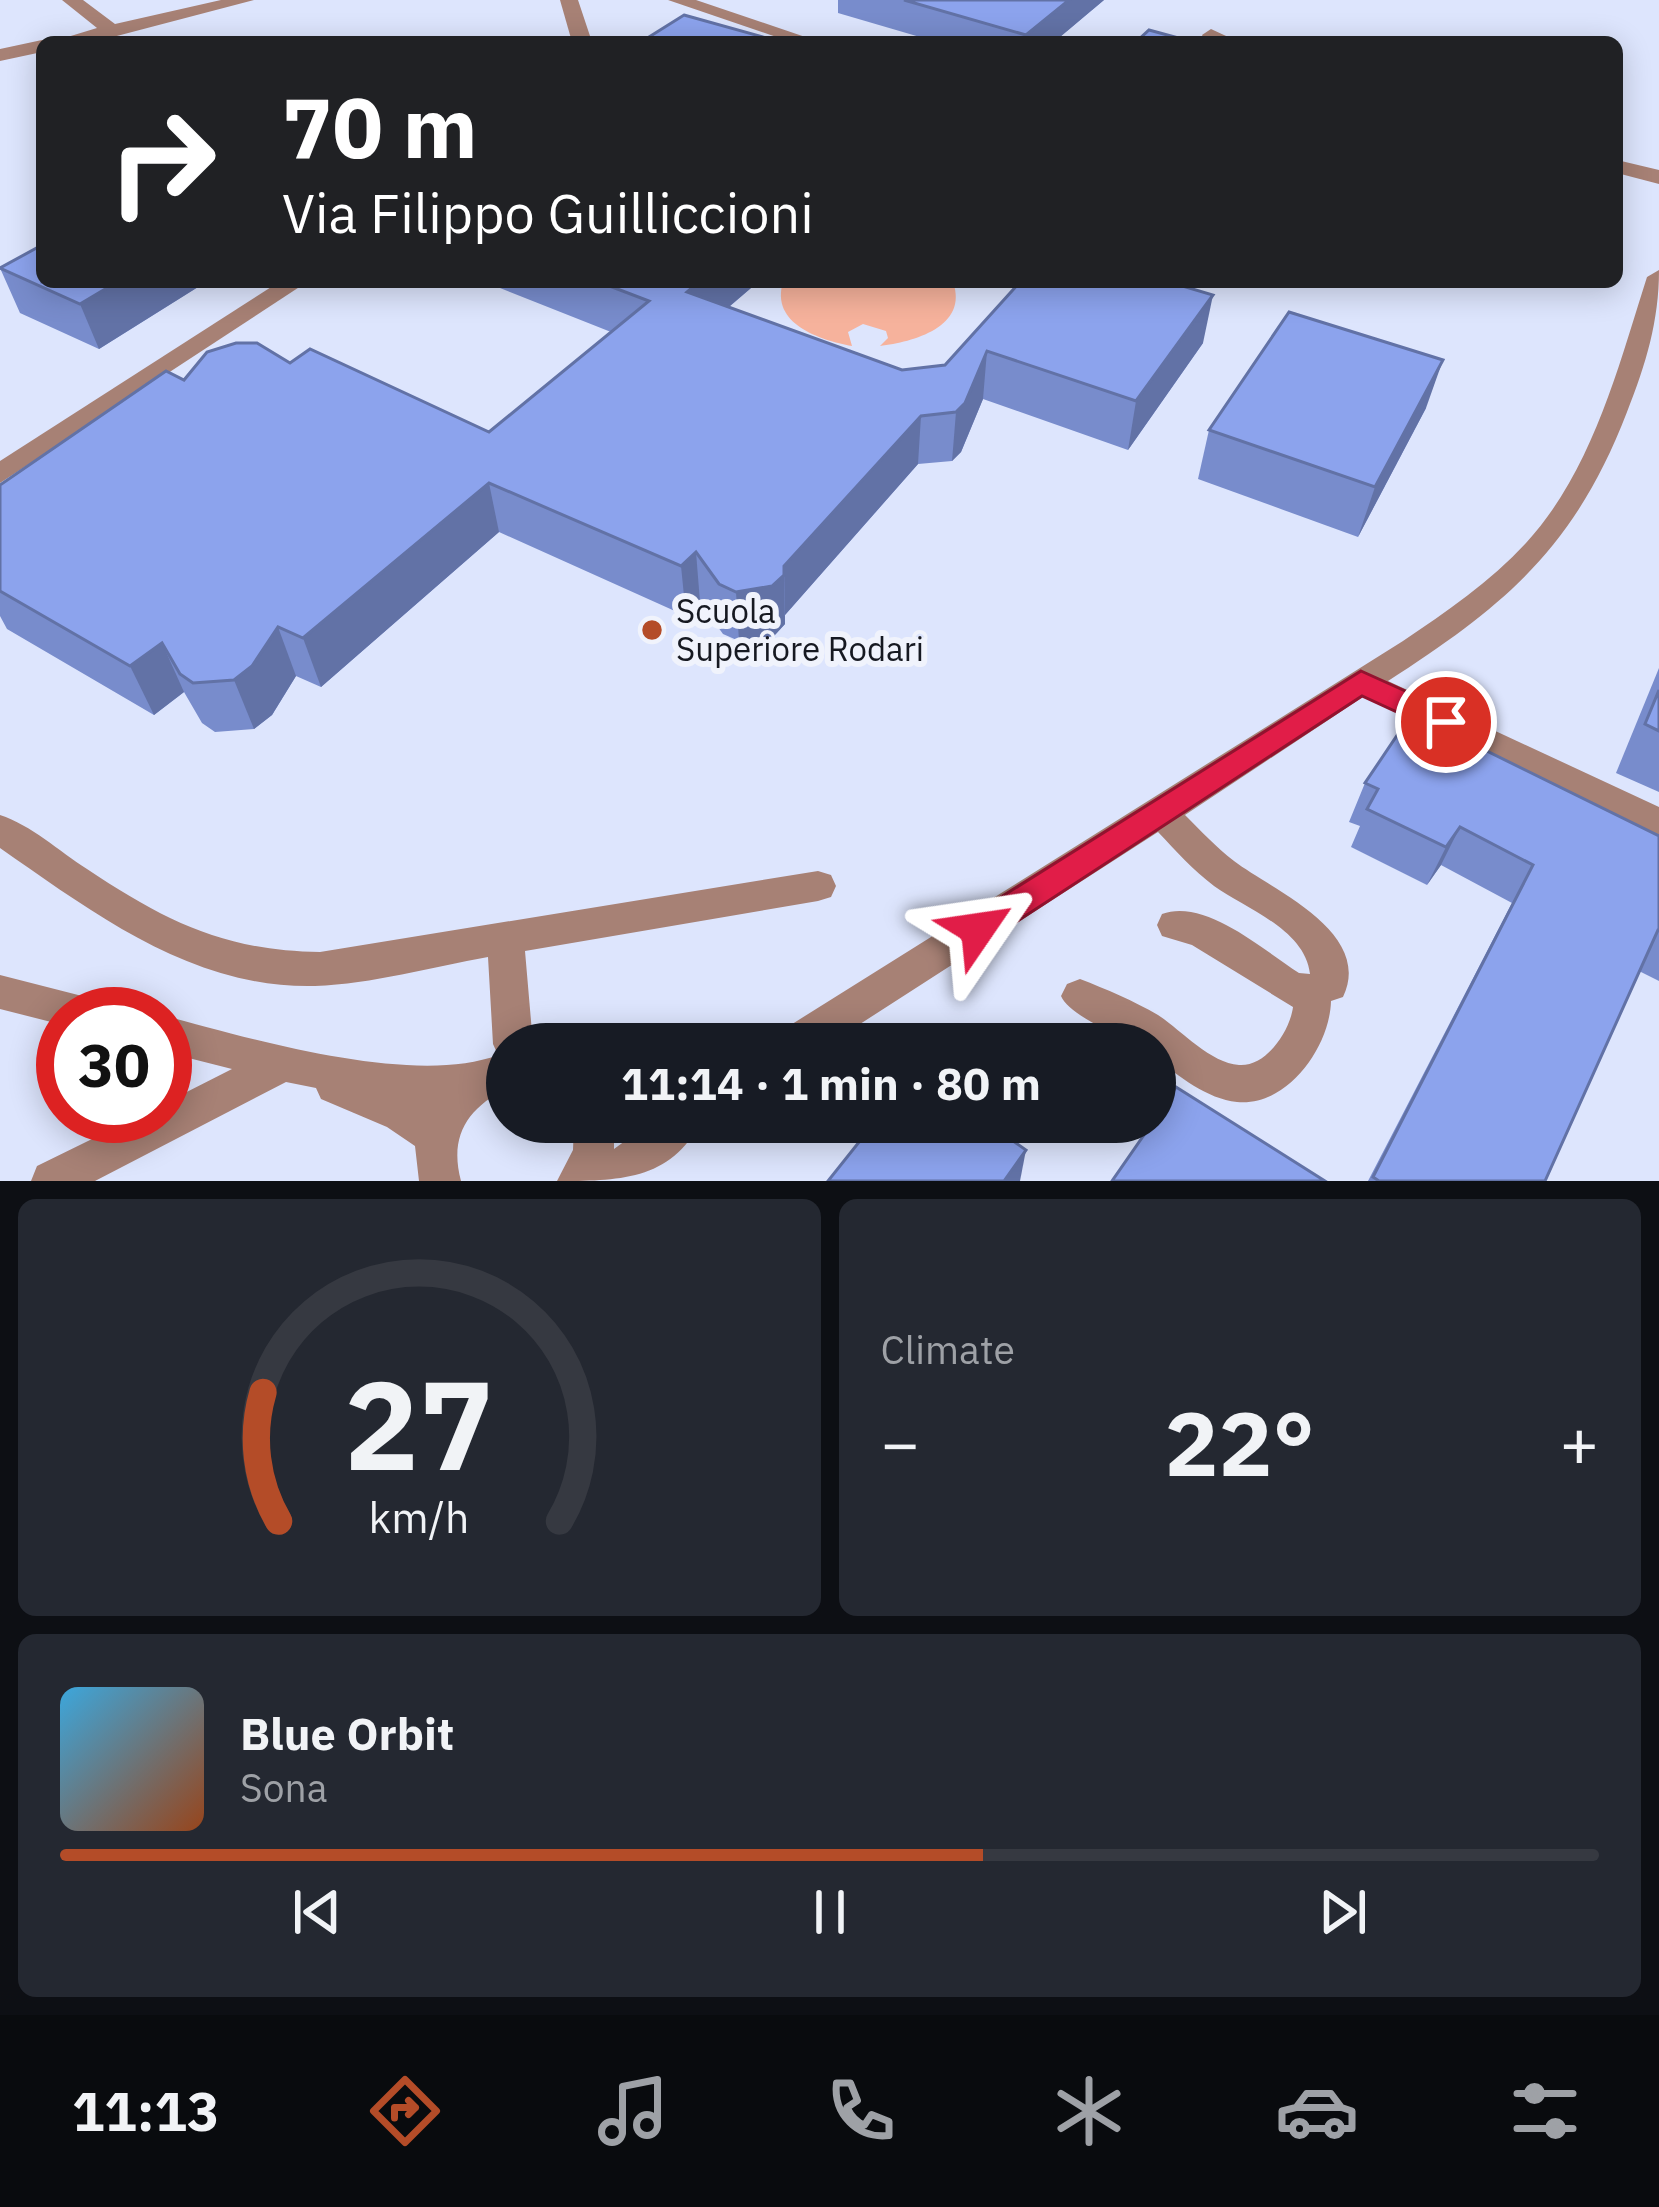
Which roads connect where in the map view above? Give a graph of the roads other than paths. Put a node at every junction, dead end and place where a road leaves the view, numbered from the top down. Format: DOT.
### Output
graph roads {
  1 [pos="71,0"];
  2 [pos="245,0"];
  3 [pos="569,0"];
  4 [pos="677,0"];
  5 [pos="112,31"];
  6 [pos="89,36"];
  7 [pos="580,36"];
  8 [pos="791,36"];
  9 [pos="36,47"];
  10 [pos="0,55"];
  11 [pos="1623,168"];
  12 [pos="1659,177"];
  13 [pos="1659,277"];
  14 [pos="286,288"];
  15 [pos="0,474"];
  16 [pos="1361,682"];
  17 [pos="1162,814"];
  18 [pos="1659,823"];
  19 [pos="0,829"];
  20 [pos="818,886"];
  21 [pos="1175,925"];
  22 [pos="505,938"];
  23 [pos="1311,991"];
  24 [pos="0,992"];
  25 [pos="1080,996"];
  26 [pos="36,1001"];
  27 [pos="511,1023"];
  28 [pos="829,1023"];
  29 [pos="192,1041"];
  30 [pos="281,1064"];
  31 [pos="486,1077"];
  32 [pos="486,1079"];
  33 [pos="436,1137"];
  34 [pos="593,1143"];
  35 [pos="658,1143"];
  36 [pos="52,1181"];
  37 [pos="440,1181"];
  38 [pos="578,1181"];
  39 [pos="596,1181"];
  1 -- 5 [label="street"];
  2 -- 5 [label="street"];
  3 -- 7 [label="street"];
  4 -- 8 [label="street"];
  5 -- 6 [label="street"];
  9 -- 10 [label="street"];
  11 -- 12 [label="street"];
  13 -- 16 [label="street"];
  14 -- 15 [label="street"];
  16 -- 17 [label="street"];
  16 -- 18 [label="street"];
  17 -- 23 [label="street"];
  17 -- 28 [label="street"];
  19 -- 22 [label="street"];
  20 -- 22 [label="street"];
  21 -- 23 [label="street"];
  22 -- 27 [label="street"];
  23 -- 25 [label="street"];
  24 -- 26 [label="street"];
  29 -- 30 [label="street"];
  30 -- 31 [label="street"];
  30 -- 33 [label="street"];
  30 -- 36 [label="street"];
  32 -- 33 [label="street"];
  33 -- 37 [label="street"];
  34 -- 38 [label="street"];
  35 -- 39 [label="street"];
}
